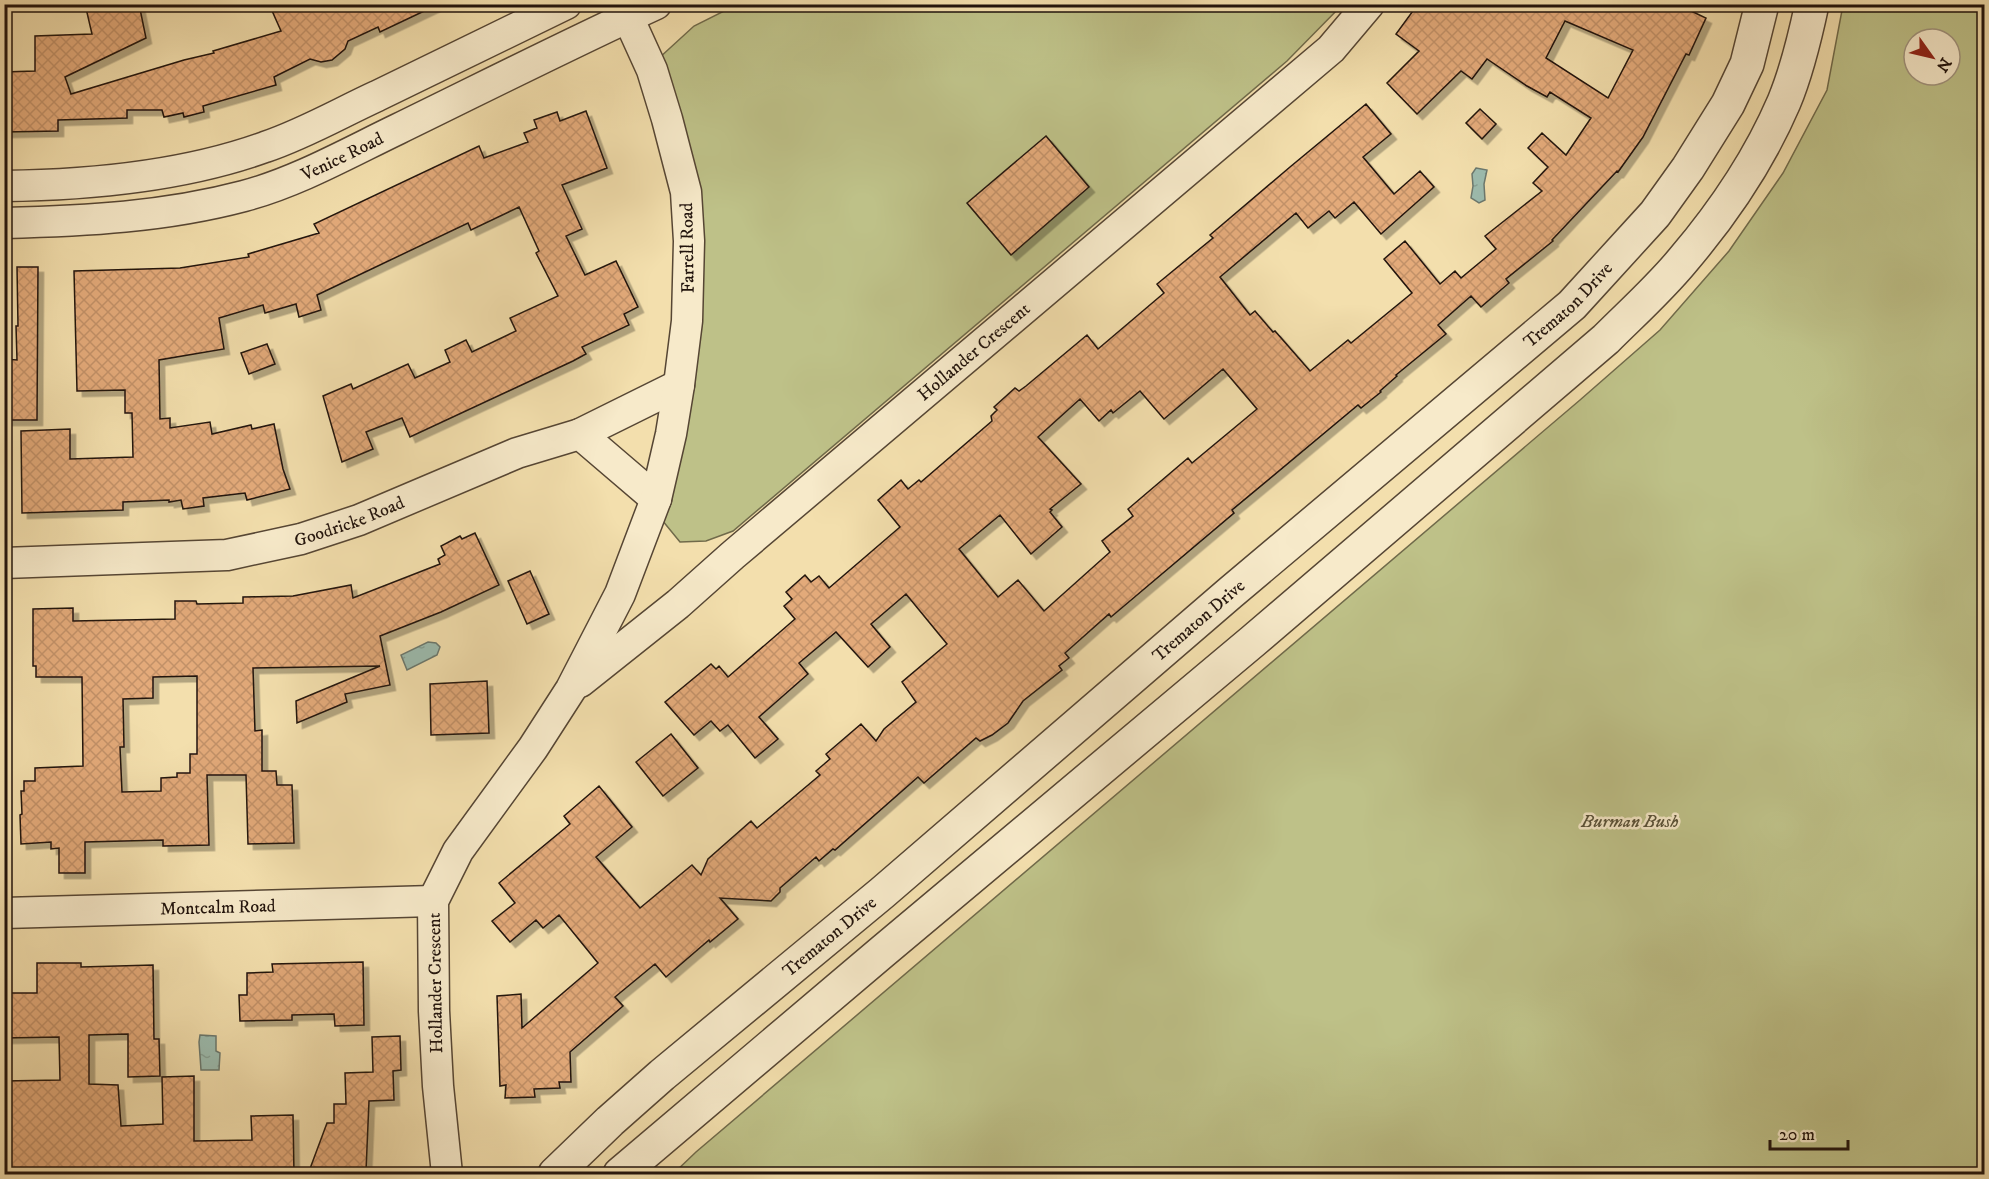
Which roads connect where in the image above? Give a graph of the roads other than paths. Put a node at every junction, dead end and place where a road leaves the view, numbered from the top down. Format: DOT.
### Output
graph roads {
  1 [pos="566,4"];
  2 [pos="656,4"];
  3 [pos="1369,4"];
  4 [pos="1762,4"];
  5 [pos="1812,4"];
  6 [pos="625,11"];
  7 [pos="265,147"];
  8 [pos="280,184"];
  9 [pos="19,185"];
  10 [pos="4,223"];
  11 [pos="35,223"];
  12 [pos="1572,305"];
  13 [pos="1606,339"];
  14 [pos="679,385"];
  15 [pos="580,434"];
  16 [pos="656,499"];
  17 [pos="1325,514"];
  18 [pos="1355,552"];
  19 [pos="4,563"];
  20 [pos="1122,686"];
  21 [pos="571,688"];
  22 [pos="1151,726"];
  23 [pos="962,823"];
  24 [pos="992,861"];
  25 [pos="433,901"];
  26 [pos="4,913"];
  27 [pos="738,1013"];
  28 [pos="769,1048"];
  29 [pos="447,1174"];
  30 [pos="555,1174"];
  31 [pos="620,1174"];
  1 -- 7 [label="street"];
  2 -- 6 [label="street, Venice Road"];
  3 -- 21 [label="street, Hollander Crescent"];
  4 -- 12 [label="street, Trematon Drive"];
  5 -- 13 [label="street"];
  6 -- 8 [label="street, Venice Road"];
  6 -- 14 [label="street, Farrell Road"];
  7 -- 8 [label="street"];
  7 -- 9 [label="street"];
  8 -- 11 [label="street, Venice Road"];
  9 -- 11 [label="street"];
  10 -- 11 [label="street, Venice Road"];
  12 -- 13 [label="street"];
  12 -- 17 [label="street, Trematon Drive"];
  13 -- 18 [label="street"];
  14 -- 15 [label="street, Goodricke Road"];
  14 -- 16 [label="street, Farrell Road"];
  15 -- 16 [label="street"];
  15 -- 19 [label="street, Goodricke Road"];
  16 -- 21 [label="street, Hollander Crescent"];
  17 -- 18 [label="street"];
  17 -- 20 [label="street, Trematon Drive"];
  18 -- 22 [label="street"];
  20 -- 22 [label="street"];
  20 -- 23 [label="street, Trematon Drive"];
  21 -- 25 [label="street, Hollander Crescent"];
  22 -- 24 [label="street"];
  23 -- 24 [label="street"];
  23 -- 27 [label="street, Trematon Drive"];
  24 -- 28 [label="street"];
  25 -- 26 [label="street, Montcalm Road"];
  25 -- 29 [label="street, Hollander Crescent"];
  27 -- 28 [label="street"];
  27 -- 30 [label="street, Trematon Drive"];
  28 -- 31 [label="street"];
}
